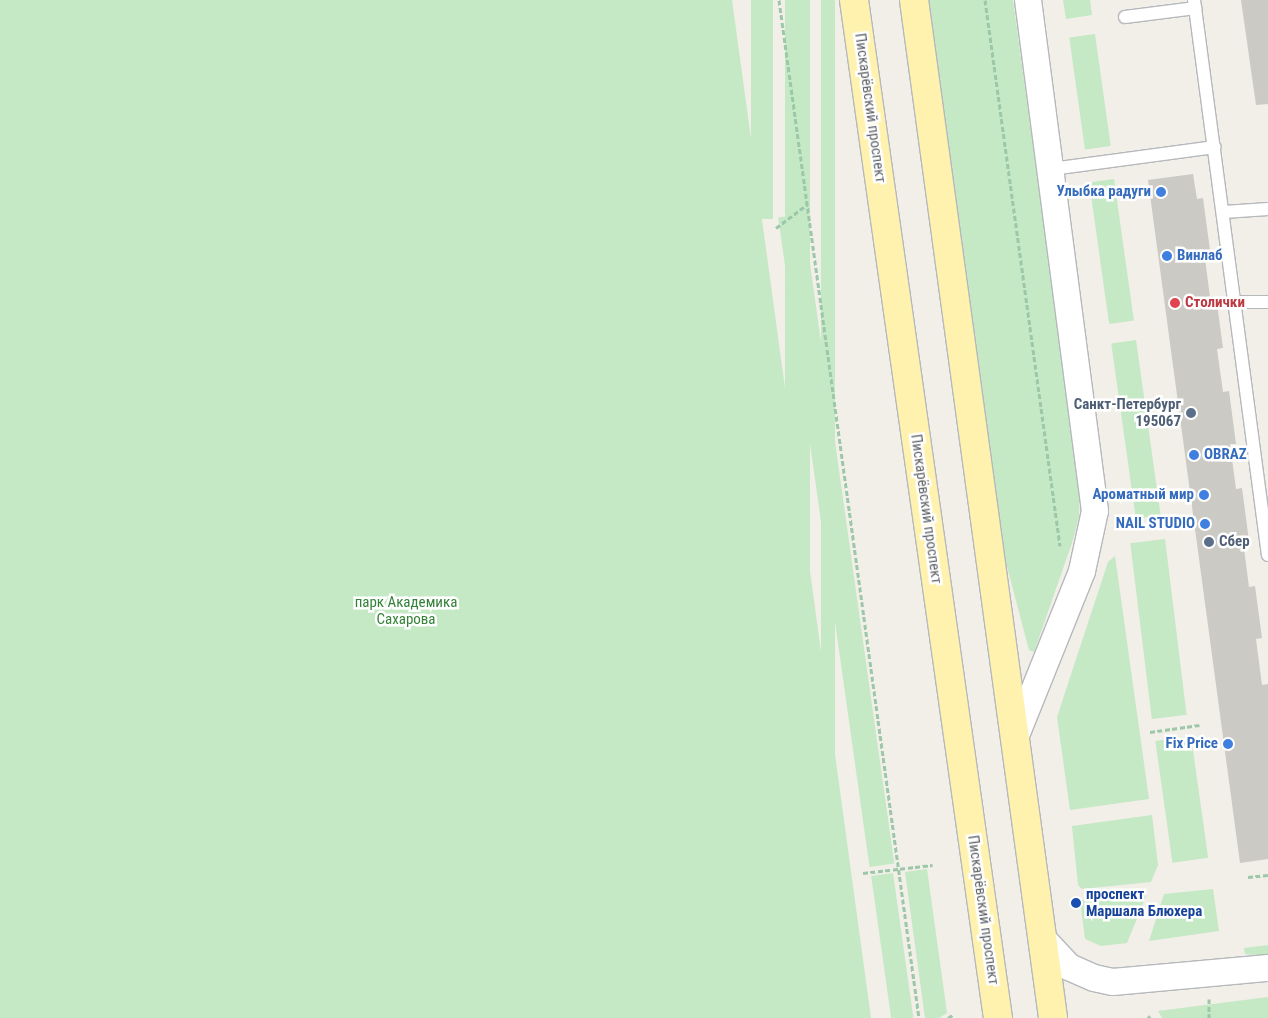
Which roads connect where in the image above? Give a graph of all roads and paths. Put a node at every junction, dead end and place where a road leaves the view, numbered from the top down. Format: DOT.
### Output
graph roads {
  1 [pos="779,0"];
  2 [pos="854,0"];
  3 [pos="914,0"];
  4 [pos="985,0"];
  5 [pos="1028,0"];
  6 [pos="1194,4"];
  7 [pos="1125,17"];
  8 [pos="1215,147"];
  9 [pos="1052,169"];
  10 [pos="807,205"];
  11 [pos="1268,209"];
  12 [pos="1224,212"];
  13 [pos="776,228"];
  14 [pos="1235,302"];
  15 [pos="1268,302"];
  16 [pos="1268,554"];
  17 [pos="1082,571"];
  18 [pos="1200,725"];
  19 [pos="1150,732"];
  20 [pos="1015,738"];
  21 [pos="933,865"];
  22 [pos="899,869"];
  23 [pos="863,873"];
  24 [pos="1268,875"];
  25 [pos="1248,877"];
  26 [pos="1043,938"];
  27 [pos="1268,968"];
  28 [pos="954,1014"];
  29 [pos="919,1018"];
  30 [pos="948,1018"];
  31 [pos="998,1018"];
  32 [pos="1053,1018"];
  1 -- 10 [label="path"];
  2 -- 31 [label="main road, Пискарёвский проспект"];
  3 -- 20 [label="main road"];
  4 -- 17 [label="path"];
  5 -- 9 [label="street"];
  6 -- 7 [label="lane"];
  6 -- 8 [label="lane"];
  8 -- 9 [label="lane"];
  8 -- 12 [label="lane"];
  9 -- 17 [label="street"];
  10 -- 13 [label="path"];
  10 -- 22 [label="path"];
  11 -- 12 [label="lane"];
  12 -- 14 [label="lane"];
  14 -- 15 [label="lane"];
  14 -- 16 [label="lane"];
  17 -- 20 [label="street"];
  18 -- 19 [label="path"];
  20 -- 26 [label="main road"];
  21 -- 22 [label="path"];
  22 -- 23 [label="path"];
  22 -- 29 [label="path"];
  24 -- 25 [label="path"];
  26 -- 27 [label="street"];
  26 -- 32 [label="main road"];
  28 -- 30 [label="path"];
}
